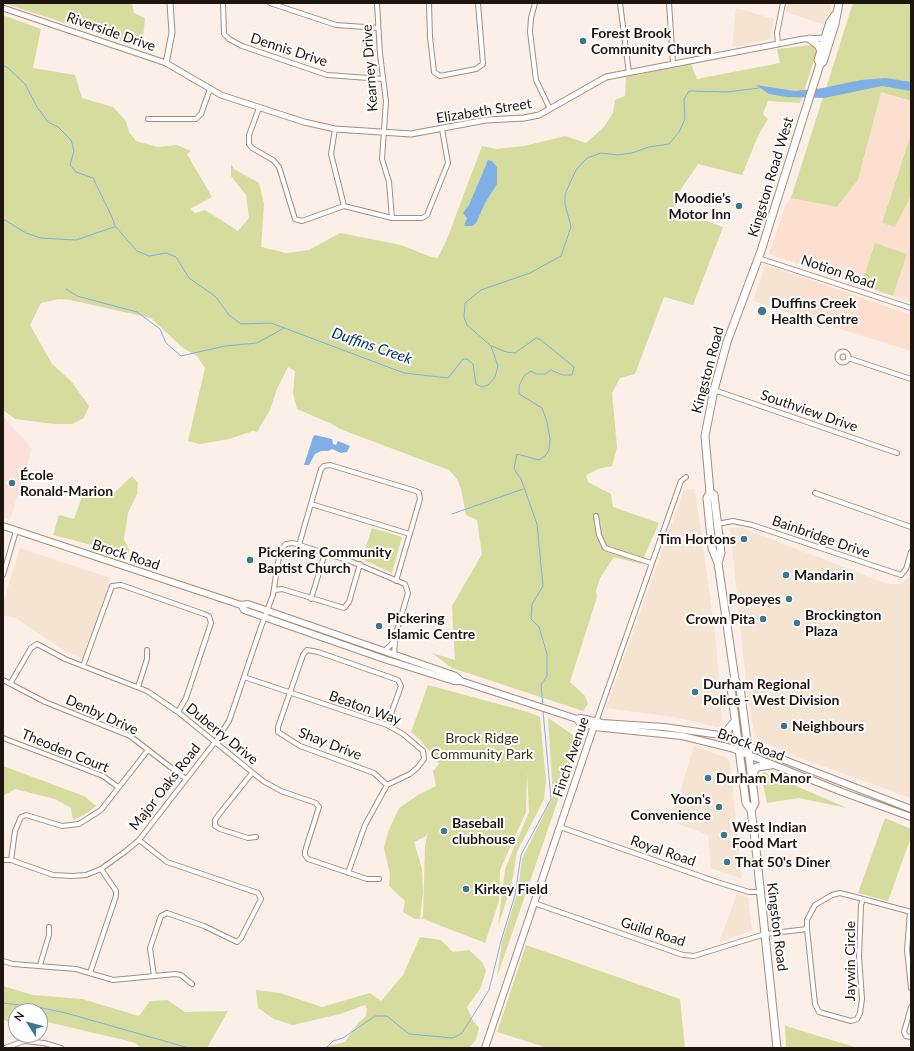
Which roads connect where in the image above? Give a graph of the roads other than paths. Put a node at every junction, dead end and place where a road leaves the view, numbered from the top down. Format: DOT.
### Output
graph roads {
  1 [pos="170,3"];
  2 [pos="223,3"];
  3 [pos="270,3"];
  4 [pos="377,3"];
  5 [pos="428,3"];
  6 [pos="478,3"];
  7 [pos="535,3"];
  8 [pos="620,3"];
  9 [pos="669,3"];
  10 [pos="783,3"];
  11 [pos="839,3"];
  12 [pos="3,8"];
  13 [pos="378,28"];
  14 [pos="828,38"];
  15 [pos="810,39"];
  16 [pos="778,44"];
  17 [pos="821,51"];
  18 [pos="166,63"];
  19 [pos="673,64"];
  20 [pos="820,64"];
  21 [pos="628,73"];
  22 [pos="383,79"];
  23 [pos="210,89"];
  24 [pos="259,108"];
  25 [pos="550,109"];
  26 [pos="148,119"];
  27 [pos="334,129"];
  28 [pos="442,129"];
  29 [pos="384,132"];
  30 [pos="344,206"];
  31 [pos="392,218"];
  32 [pos="758,258"];
  33 [pos="911,308"];
  34 [pos="848,358"];
  35 [pos="911,379"];
  36 [pos="714,390"];
  37 [pos="897,453"];
  38 [pos="686,477"];
  39 [pos="815,493"];
  40 [pos="311,504"];
  41 [pos="596,516"];
  42 [pos="714,524"];
  43 [pos="3,526"];
  44 [pos="911,527"];
  45 [pos="16,531"];
  46 [pos="410,534"];
  47 [pos="299,545"];
  48 [pos="911,552"];
  49 [pos="325,553"];
  50 [pos="651,563"];
  51 [pos="360,564"];
  52 [pos="3,575"];
  53 [pos="396,581"];
  54 [pos="275,590"];
  55 [pos="311,599"];
  56 [pos="241,605"];
  57 [pos="267,611"];
  58 [pos="264,618"];
  59 [pos="395,636"];
  60 [pos="147,650"];
  61 [pos="384,651"];
  62 [pos="394,655"];
  63 [pos="384,659"];
  64 [pos="84,666"];
  65 [pos="244,677"];
  66 [pos="3,680"];
  67 [pos="735,680"];
  68 [pos="462,681"];
  69 [pos="10,684"];
  70 [pos="138,687"];
  71 [pos="290,693"];
  72 [pos="178,712"];
  73 [pos="735,721"];
  74 [pos="595,724"];
  75 [pos="387,725"];
  76 [pos="720,736"];
  77 [pos="3,738"];
  78 [pos="215,742"];
  79 [pos="738,742"];
  80 [pos="747,745"];
  81 [pos="148,750"];
  82 [pos="739,751"];
  83 [pos="748,754"];
  84 [pos="771,764"];
  85 [pos="252,773"];
  86 [pos="750,777"];
  87 [pos="186,780"];
  88 [pos="387,785"];
  89 [pos="118,787"];
  90 [pos="911,808"];
  91 [pos="751,810"];
  92 [pos="911,817"];
  93 [pos="560,827"];
  94 [pos="256,837"];
  95 [pos="139,840"];
  96 [pos="3,860"];
  97 [pos="11,860"];
  98 [pos="101,869"];
  99 [pos="348,872"];
  100 [pos="379,879"];
  101 [pos="760,892"];
  102 [pos="863,899"];
  103 [pos="534,903"];
  104 [pos="910,912"];
  105 [pos="50,927"];
  106 [pos="807,929"];
  107 [pos="765,934"];
  108 [pos="3,961"];
  109 [pos="40,966"];
  110 [pos="90,973"];
  111 [pos="154,976"];
  112 [pos="192,984"];
  113 [pos="911,988"];
  114 [pos="911,1006"];
  115 [pos="911,1037"];
  116 [pos="5,1048"];
  117 [pos="61,1048"];
  118 [pos="485,1048"];
  119 [pos="777,1048"];
  1 -- 18 [label="street"];
  2 -- 22 [label="street, Dennis Drive"];
  3 -- 13 [label="street"];
  4 -- 13 [label="street, Kearney Drive"];
  5 -- 6 [label="street"];
  7 -- 25 [label="street"];
  8 -- 21 [label="street"];
  9 -- 19 [label="street"];
  10 -- 16 [label="street"];
  11 -- 14 [label="main road"];
  12 -- 18 [label="street, Riverside Drive"];
  13 -- 22 [label="street, Kearney Drive"];
  14 -- 15 [label="street, Elizabeth Street"];
  14 -- 17 [label="main road"];
  14 -- 20 [label="main road"];
  15 -- 16 [label="street, Elizabeth Street"];
  15 -- 17 [label="main road"];
  16 -- 19 [label="street, Elizabeth Street"];
  17 -- 20 [label="main road"];
  18 -- 23 [label="street, Elizabeth Street"];
  19 -- 21 [label="street, Elizabeth Street"];
  20 -- 32 [label="main road, Kingston Road West"];
  21 -- 25 [label="street, Elizabeth Street"];
  22 -- 29 [label="street, Kearney Drive"];
  23 -- 24 [label="street, Elizabeth Street"];
  23 -- 26 [label="street"];
  24 -- 27 [label="street, Elizabeth Street"];
  24 -- 30 [label="street"];
  25 -- 28 [label="street, Elizabeth Street"];
  27 -- 29 [label="street, Elizabeth Street"];
  27 -- 30 [label="street"];
  28 -- 29 [label="street, Elizabeth Street"];
  28 -- 31 [label="street"];
  29 -- 31 [label="street, Kearney Drive"];
  30 -- 31 [label="street"];
  32 -- 33 [label="street, Notion Road"];
  32 -- 36 [label="main road, Kingston Road"];
  34 -- 35 [label="street"];
  36 -- 37 [label="street, Southview Drive"];
  36 -- 42 [label="main road, Kingston Road"];
  38 -- 50 [label="street, Finch Avenue"];
  39 -- 44 [label="street"];
  40 -- 46 [label="street"];
  40 -- 46 [label="street"];
  40 -- 47 [label="street"];
  41 -- 50 [label="street"];
  42 -- 48 [label="street, Bainbridge Drive"];
  42 -- 67 [label="main road, Kingston Road"];
  43 -- 45 [label="main road, Brock Road"];
  45 -- 52 [label="street"];
  45 -- 56 [label="main road, Brock Road"];
  46 -- 53 [label="street"];
  47 -- 49 [label="street"];
  47 -- 54 [label="street, Major Oaks Road"];
  49 -- 51 [label="street"];
  49 -- 55 [label="street"];
  50 -- 74 [label="street, Finch Avenue"];
  51 -- 53 [label="street"];
  51 -- 55 [label="street"];
  53 -- 59 [label="street"];
  54 -- 55 [label="street"];
  54 -- 57 [label="street, Major Oaks Road"];
  56 -- 57 [label="main road, Brock Road"];
  56 -- 58 [label="main road, Brock Road"];
  57 -- 58 [label="street, Major Oaks Road"];
  57 -- 61 [label="main road, Brock Road"];
  58 -- 63 [label="main road, Brock Road"];
  58 -- 65 [label="street, Major Oaks Road"];
  59 -- 61 [label="street"];
  59 -- 62 [label="street"];
  60 -- 70 [label="street"];
  61 -- 62 [label="main road, Brock Road"];
  62 -- 63 [label="main road"];
  62 -- 68 [label="main road, Brock Road"];
  63 -- 68 [label="main road, Brock Road"];
  64 -- 69 [label="street, Duberry Drive"];
  64 -- 70 [label="street, Duberry Drive"];
  64 -- 72 [label="street"];
  65 -- 71 [label="street, Beaton Way"];
  65 -- 78 [label="street, Major Oaks Road"];
  66 -- 69 [label="street, Denby Drive"];
  67 -- 73 [label="main road, Kingston Road"];
  67 -- 80 [label="main road, Kingston Road"];
  68 -- 74 [label="main road, Brock Road"];
  69 -- 81 [label="street, Denby Drive"];
  70 -- 72 [label="street, Duberry Drive"];
  71 -- 75 [label="street, Beaton Way"];
  71 -- 75 [label="street, Shay Drive"];
  71 -- 88 [label="street, Shay Drive"];
  72 -- 78 [label="street, Duberry Drive"];
  73 -- 76 [label="main road"];
  73 -- 79 [label="main road, Kingston Road"];
  74 -- 76 [label="main road, Brock Road"];
  74 -- 82 [label="main road, Brock Road"];
  74 -- 93 [label="main road, Finch Avenue"];
  75 -- 88 [label="street, Beaton Way"];
  76 -- 79 [label="main road, Brock Road"];
  77 -- 89 [label="street, Theoden Court"];
  78 -- 85 [label="street, Duberry Drive"];
  78 -- 87 [label="street, Major Oaks Road"];
  79 -- 80 [label="main road, Brock Road"];
  79 -- 82 [label="main road, Kingston Road"];
  80 -- 83 [label="main road, Kingston Road"];
  80 -- 90 [label="main road, Brock Road"];
  81 -- 87 [label="street, Denby Drive"];
  81 -- 89 [label="street"];
  82 -- 83 [label="main road, Brock Road"];
  82 -- 91 [label="main road, Kingston Road"];
  83 -- 84 [label="main road, Brock Road"];
  83 -- 86 [label="main road, Kingston Road"];
  84 -- 86 [label="main road"];
  84 -- 92 [label="main road, Brock Road"];
  85 -- 94 [label="street"];
  85 -- 99 [label="street, Duberry Drive"];
  86 -- 91 [label="main road, Kingston Road"];
  87 -- 95 [label="street, Major Oaks Road"];
  88 -- 99 [label="street"];
  89 -- 97 [label="street"];
  91 -- 101 [label="main road, Kingston Road"];
  93 -- 101 [label="street, Royal Road"];
  93 -- 103 [label="main road, Finch Avenue"];
  95 -- 98 [label="street, Major Oaks Road"];
  95 -- 111 [label="street"];
  96 -- 97 [label="street, Major Oaks Road"];
  97 -- 98 [label="street, Major Oaks Road"];
  98 -- 110 [label="street"];
  99 -- 100 [label="street, Duberry Drive"];
  101 -- 107 [label="main road, Kingston Road"];
  102 -- 104 [label="street"];
  102 -- 106 [label="street"];
  102 -- 106 [label="street, Jaywin Circle"];
  103 -- 107 [label="street, Guild Road"];
  103 -- 118 [label="main road, Finch Avenue"];
  104 -- 113 [label="street"];
  105 -- 109 [label="street"];
  106 -- 107 [label="street, Guild Road"];
  107 -- 119 [label="main road, Kingston Road"];
  108 -- 109 [label="street"];
  109 -- 110 [label="street"];
  110 -- 111 [label="street"];
  111 -- 112 [label="street"];
  114 -- 115 [label="street"];
  116 -- 117 [label="street"];
}
